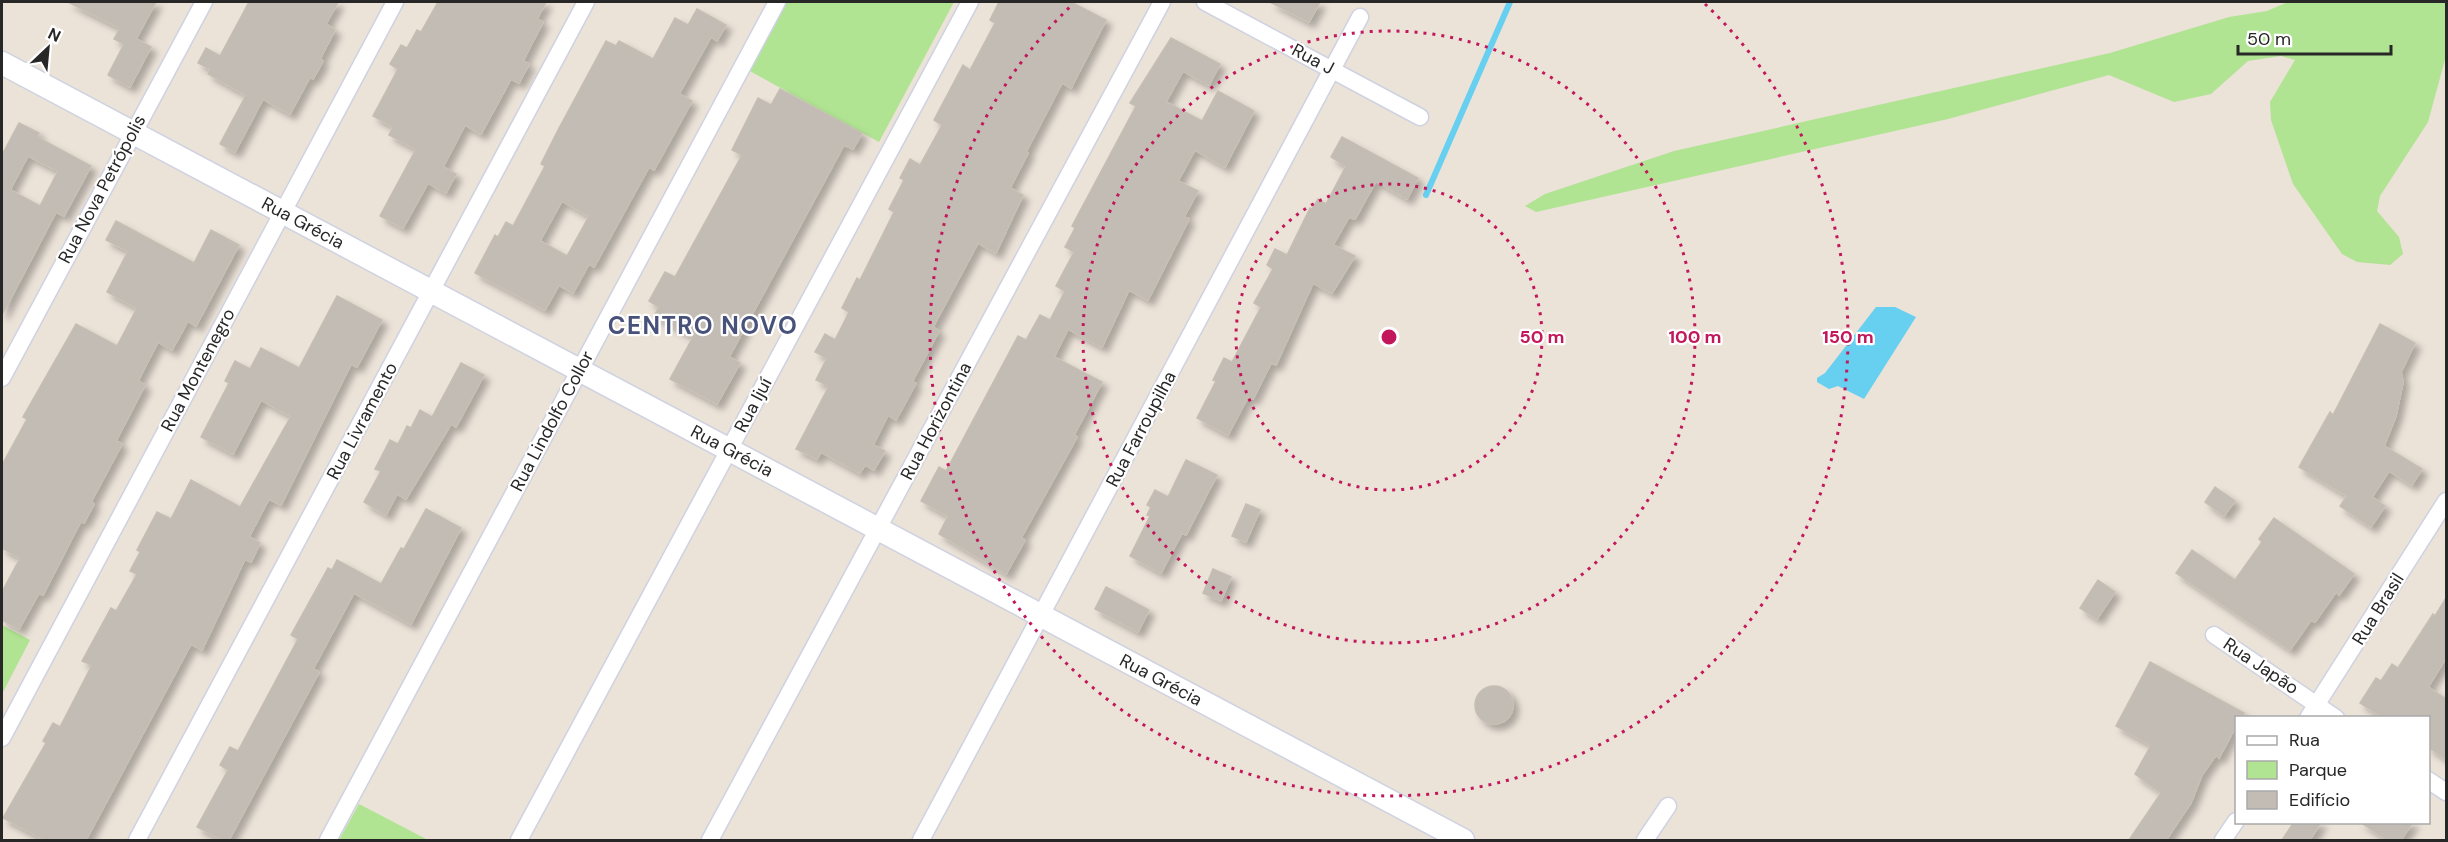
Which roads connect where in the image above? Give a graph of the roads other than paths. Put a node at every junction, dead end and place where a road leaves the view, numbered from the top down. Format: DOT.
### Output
graph roads {
  1 [pos="204,2"];
  2 [pos="395,2"];
  3 [pos="586,2"];
  4 [pos="777,2"];
  5 [pos="970,2"];
  6 [pos="1162,2"];
  7 [pos="1205,2"];
  8 [pos="1360,17"];
  9 [pos="2,63"];
  10 [pos="1330,69"];
  11 [pos="1420,117"];
  12 [pos="132,132"];
  13 [pos="282,212"];
  14 [pos="431,291"];
  15 [pos="579,370"];
  16 [pos="2,378"];
  17 [pos="729,450"];
  18 [pos="2446,501"];
  19 [pos="878,529"];
  20 [pos="1042,617"];
  21 [pos="2214,635"];
  22 [pos="2313,711"];
  23 [pos="2332,716"];
  24 [pos="2,738"];
  25 [pos="2430,781"];
  26 [pos="2446,792"];
  27 [pos="1668,806"];
  28 [pos="2235,822"];
  29 [pos="137,840"];
  30 [pos="328,840"];
  31 [pos="519,840"];
  32 [pos="710,840"];
  33 [pos="921,840"];
  34 [pos="1463,840"];
  35 [pos="1645,840"];
  36 [pos="2223,840"];
  1 -- 12 [label="street, Rua Nova Petrópolis"];
  2 -- 13 [label="street, Rua Montenegro"];
  3 -- 14 [label="street, Rua Livramento"];
  4 -- 15 [label="street, Rua Lindolfo Collor"];
  5 -- 17 [label="street, Rua Ijuí"];
  6 -- 19 [label="street, Rua Horizontina"];
  7 -- 10 [label="street, Rua J"];
  8 -- 10 [label="street, Rua Farroupilha"];
  9 -- 12 [label="main road, Rua Grécia"];
  10 -- 11 [label="street, Rua J"];
  10 -- 20 [label="street, Rua Farroupilha"];
  12 -- 13 [label="main road, Rua Grécia"];
  12 -- 16 [label="street, Rua Nova Petrópolis"];
  13 -- 14 [label="main road, Rua Grécia"];
  13 -- 24 [label="street, Rua Montenegro"];
  14 -- 15 [label="main road, Rua Grécia"];
  14 -- 29 [label="street, Rua Livramento"];
  15 -- 17 [label="main road, Rua Grécia"];
  15 -- 30 [label="street, Rua Lindolfo Collor"];
  17 -- 19 [label="main road, Rua Grécia"];
  17 -- 31 [label="street, Rua Ijuí"];
  18 -- 22 [label="street, Rua Brasil"];
  19 -- 20 [label="main road, Rua Grécia"];
  19 -- 32 [label="street, Rua Horizontina"];
  20 -- 33 [label="street, Rua Farroupilha"];
  20 -- 34 [label="main road, Rua Grécia"];
  21 -- 22 [label="street, Rua Japão"];
  22 -- 23 [label="street, Rua Japão"];
  25 -- 26 [label="street"];
  27 -- 35 [label="street"];
  28 -- 36 [label="street"];
}
